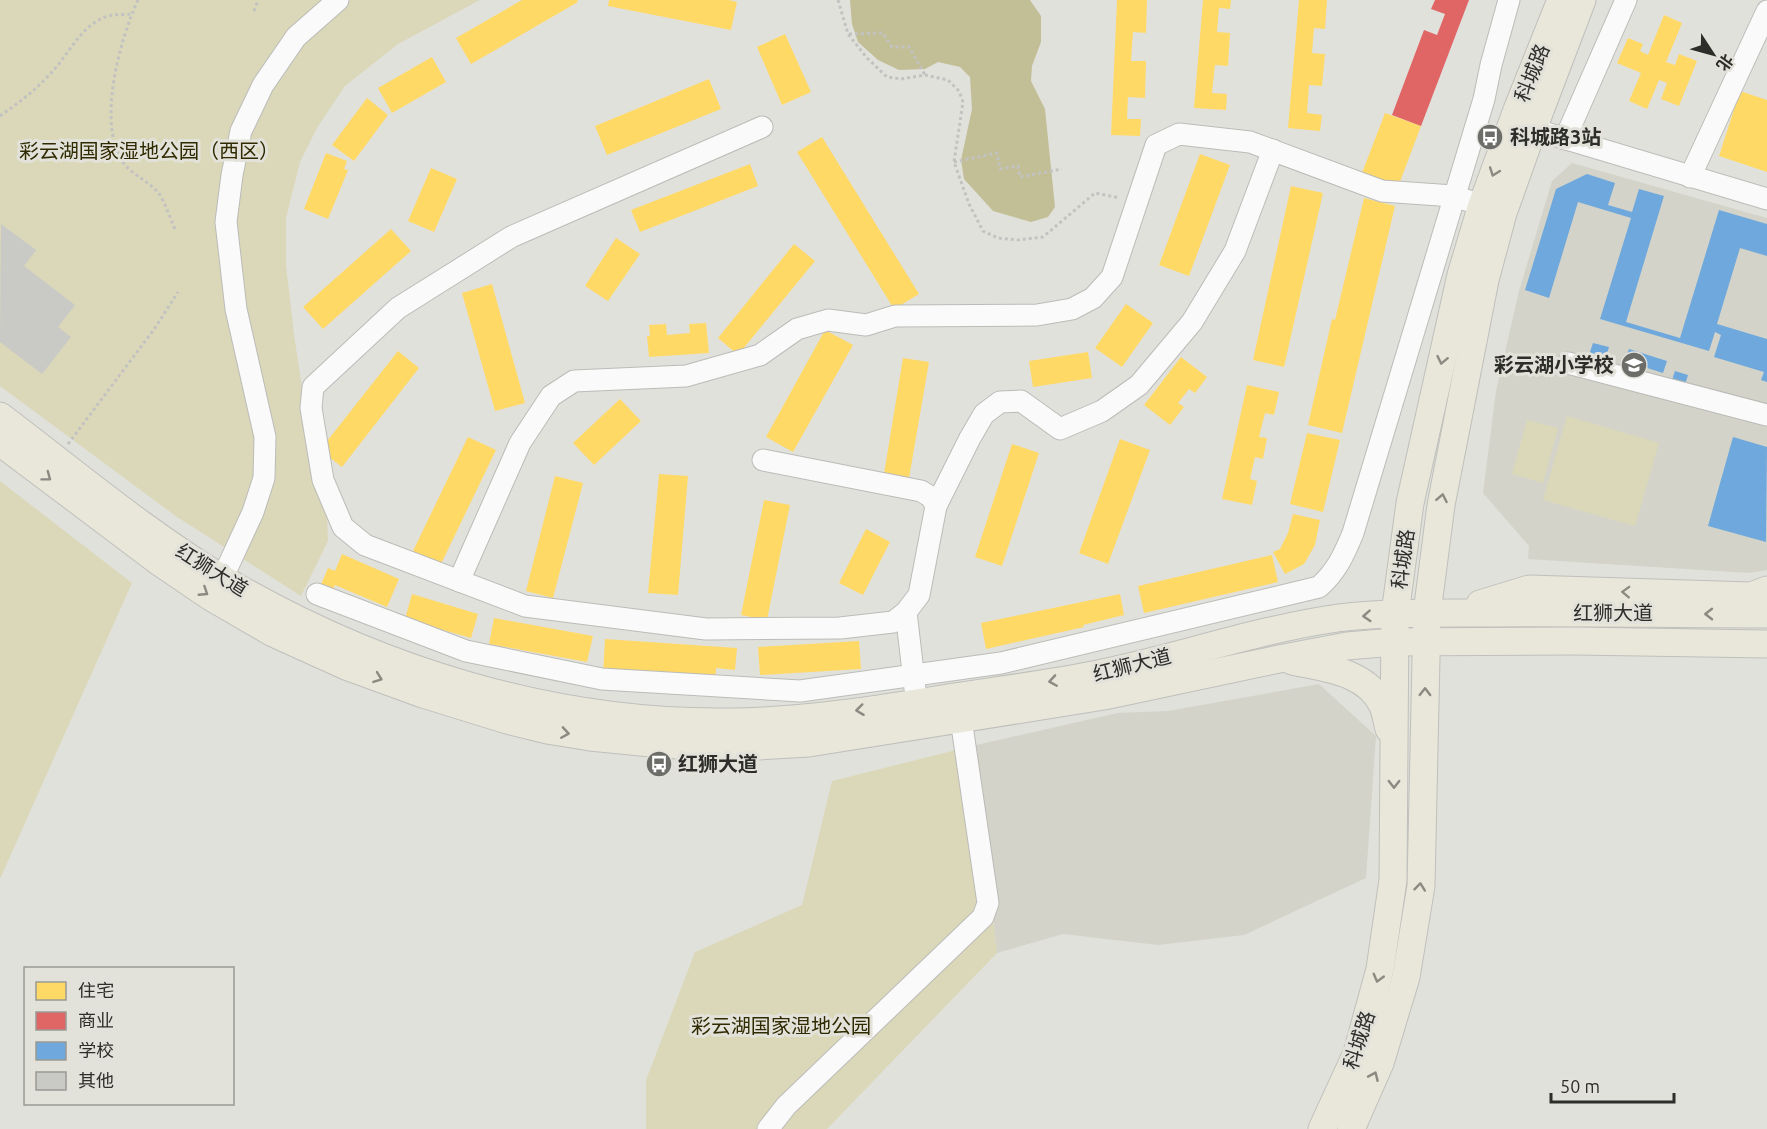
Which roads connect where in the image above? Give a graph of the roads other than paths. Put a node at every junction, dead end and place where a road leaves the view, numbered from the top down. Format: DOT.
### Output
graph roads {
  1 [pos="338,0"];
  2 [pos="1509,0"];
  3 [pos="1561,0"];
  4 [pos="1582,0"];
  5 [pos="1626,0"];
  6 [pos="1767,11"];
  7 [pos="1484,99"];
  8 [pos="1525,120"];
  9 [pos="762,127"];
  10 [pos="1565,138"];
  11 [pos="1273,150"];
  12 [pos="1690,177"];
  13 [pos="1454,196"];
  14 [pos="1767,199"];
  15 [pos="1482,205"];
  16 [pos="1568,363"];
  17 [pos="0,416"];
  18 [pos="1767,416"];
  19 [pos="0,442"];
  20 [pos="764,460"];
  21 [pos="936,506"];
  22 [pos="222,579"];
  23 [pos="459,581"];
  24 [pos="1767,590"];
  25 [pos="317,594"];
  26 [pos="906,612"];
  27 [pos="1439,613"];
  28 [pos="1395,614"];
  29 [pos="1767,614"];
  30 [pos="1426,641"];
  31 [pos="1455,641"];
  32 [pos="1394,642"];
  33 [pos="1767,644"];
  34 [pos="1279,659"];
  35 [pos="1767,661"];
  36 [pos="914,675"];
  37 [pos="917,703"];
  38 [pos="961,718"];
  39 [pos="1394,743"];
  40 [pos="768,1129"];
  41 [pos="1322,1129"];
  42 [pos="1351,1129"];
  1 -- 22 [label="street"];
  2 -- 7 [label="street"];
  3 -- 8 [label="main road, 科城路"];
  4 -- 8 [label="main road, 科城路"];
  5 -- 10 [label="street"];
  6 -- 12 [label="street"];
  7 -- 8 [label="street"];
  7 -- 13 [label="street"];
  8 -- 10 [label="street"];
  8 -- 15 [label="main road, 科城路, one-way"];
  27 -- 8 [label="main road, 科城路, one-way"];
  9 -- 23 [label="street"];
  10 -- 12 [label="street"];
  11 -- 13 [label="street"];
  11 -- 21 [label="street"];
  11 -- 23 [label="street"];
  12 -- 14 [label="street"];
  13 -- 15 [label="street"];
  13 -- 36 [label="street"];
  15 -- 28 [label="main road, 科城路, one-way"];
  16 -- 18 [label="street"];
  17 -- 22 [label="main road, 红狮大道"];
  19 -- 38 [label="main road, 红狮大道, one-way"];
  20 -- 21 [label="street"];
  21 -- 26 [label="street"];
  37 -- 22 [label="main road, 红狮大道, one-way"];
  23 -- 26 [label="street"];
  24 -- 27 [label="main road, one-way"];
  25 -- 36 [label="street"];
  26 -- 36 [label="street"];
  27 -- 28 [label="main road, 红狮大道"];
  29 -- 27 [label="main road, 红狮大道, one-way"];
  27 -- 30 [label="main road, 科城路"];
  28 -- 32 [label="main road, 科城路"];
  28 -- 37 [label="main road, 红狮大道, one-way"];
  30 -- 31 [label="main road, 红狮大道"];
  30 -- 32 [label="main road, 红狮大道"];
  42 -- 30 [label="main road, 科城路, one-way"];
  31 -- 33 [label="main road, 红狮大道"];
  31 -- 35 [label="main road"];
  32 -- 34 [label="main road, 红狮大道"];
  32 -- 39 [label="main road, 科城路"];
  34 -- 38 [label="main road, 红狮大道"];
  34 -- 39 [label="main road"];
  36 -- 37 [label="street"];
  38 -- 40 [label="street"];
  39 -- 41 [label="main road, 科城路, one-way"];
}
